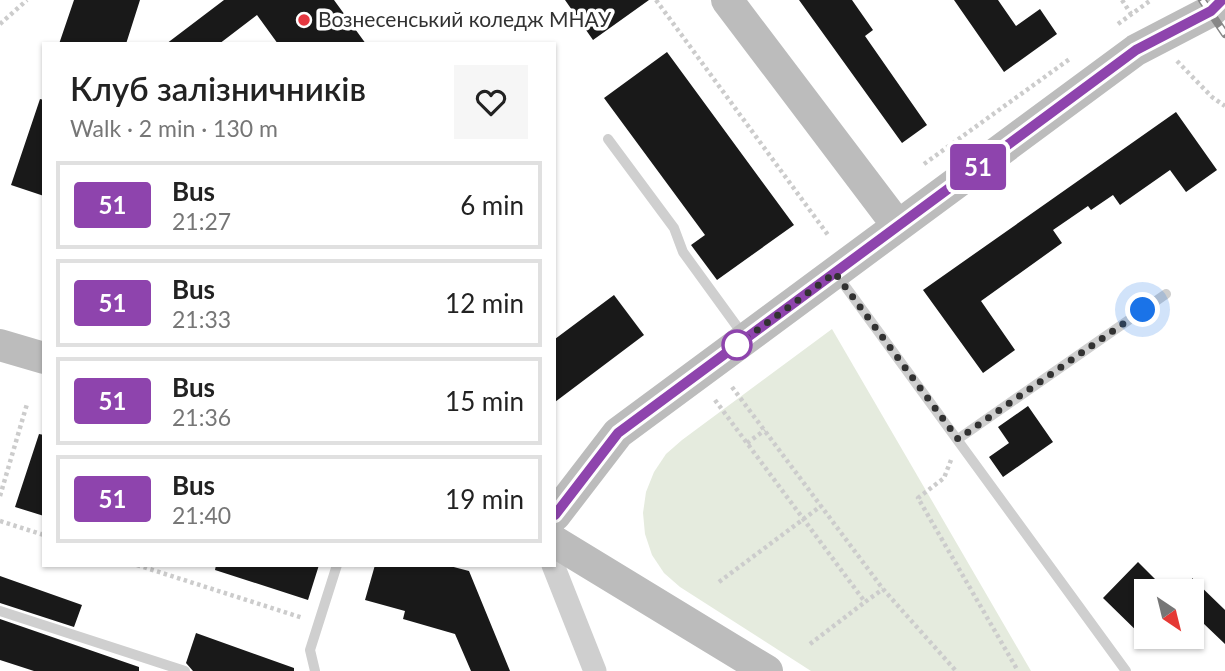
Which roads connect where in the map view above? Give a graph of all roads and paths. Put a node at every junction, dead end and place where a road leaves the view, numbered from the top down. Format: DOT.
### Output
graph roads {
  1 [pos="27,0"];
  2 [pos="656,0"];
  3 [pos="727,0"];
  4 [pos="1122,0"];
  5 [pos="1151,0"];
  6 [pos="1186,0"];
  7 [pos="1222,0"];
  8 [pos="1132,14"];
  9 [pos="0,24"];
  10 [pos="1110,30"];
  11 [pos="1136,50"];
  12 [pos="1077,54"];
  13 [pos="1176,61"];
  14 [pos="1225,106"];
  15 [pos="608,139"];
  16 [pos="924,164"];
  17 [pos="898,226"];
  18 [pos="828,235"];
  19 [pos="835,273"];
  20 [pos="1166,294"];
  21 [pos="746,339"];
  22 [pos="0,345"];
  23 [pos="42,357"];
  24 [pos="732,387"];
  25 [pos="715,400"];
  26 [pos="27,404"];
  27 [pos="765,430"];
  28 [pos="958,439"];
  29 [pos="747,443"];
  30 [pos="0,496"];
  31 [pos="821,506"];
  32 [pos="556,514"];
  33 [pos="803,519"];
  34 [pos="0,521"];
  35 [pos="42,534"];
  36 [pos="556,543"];
  37 [pos="143,567"];
  38 [pos="336,567"];
  39 [pos="554,567"];
  40 [pos="719,582"];
  41 [pos="883,589"];
  42 [pos="865,602"];
  43 [pos="0,611"];
  44 [pos="317,623"];
  45 [pos="810,644"];
  46 [pos="185,671"];
  47 [pos="315,671"];
  48 [pos="595,671"];
  49 [pos="767,671"];
  50 [pos="957,671"];
  51 [pos="1018,671"];
  52 [pos="1126,671"];
  1 -- 9 [label="path"];
  2 -- 18 [label="path"];
  3 -- 17 [label="main road"];
  4 -- 8 [label="path"];
  5 -- 8 [label="path"];
  6 -- 11 [label="main road"];
  7 -- 11 [label="main road"];
  8 -- 10 [label="path"];
  11 -- 17 [label="main road"];
  12 -- 16 [label="path"];
  13 -- 14 [label="path"];
  15 -- 21 [label="lane"];
  17 -- 19 [label="main road"];
  19 -- 21 [label="main road"];
  19 -- 28 [label="lane"];
  20 -- 28 [label="lane"];
  21 -- 32 [label="main road"];
  22 -- 23 [label="main road"];
  24 -- 27 [label="path"];
  25 -- 29 [label="path"];
  26 -- 30 [label="path"];
  27 -- 29 [label="path"];
  27 -- 31 [label="path"];
  28 -- 51 [label="path"];
  28 -- 52 [label="lane"];
  29 -- 33 [label="path"];
  31 -- 33 [label="path"];
  31 -- 41 [label="path"];
  33 -- 40 [label="path"];
  33 -- 42 [label="path"];
  34 -- 35 [label="path"];
  36 -- 49 [label="main road"];
  37 -- 44 [label="path"];
  38 -- 44 [label="lane"];
  39 -- 48 [label="street"];
  41 -- 42 [label="path"];
  41 -- 50 [label="path"];
  42 -- 45 [label="path"];
  43 -- 46 [label="lane"];
  44 -- 47 [label="lane"];
}
